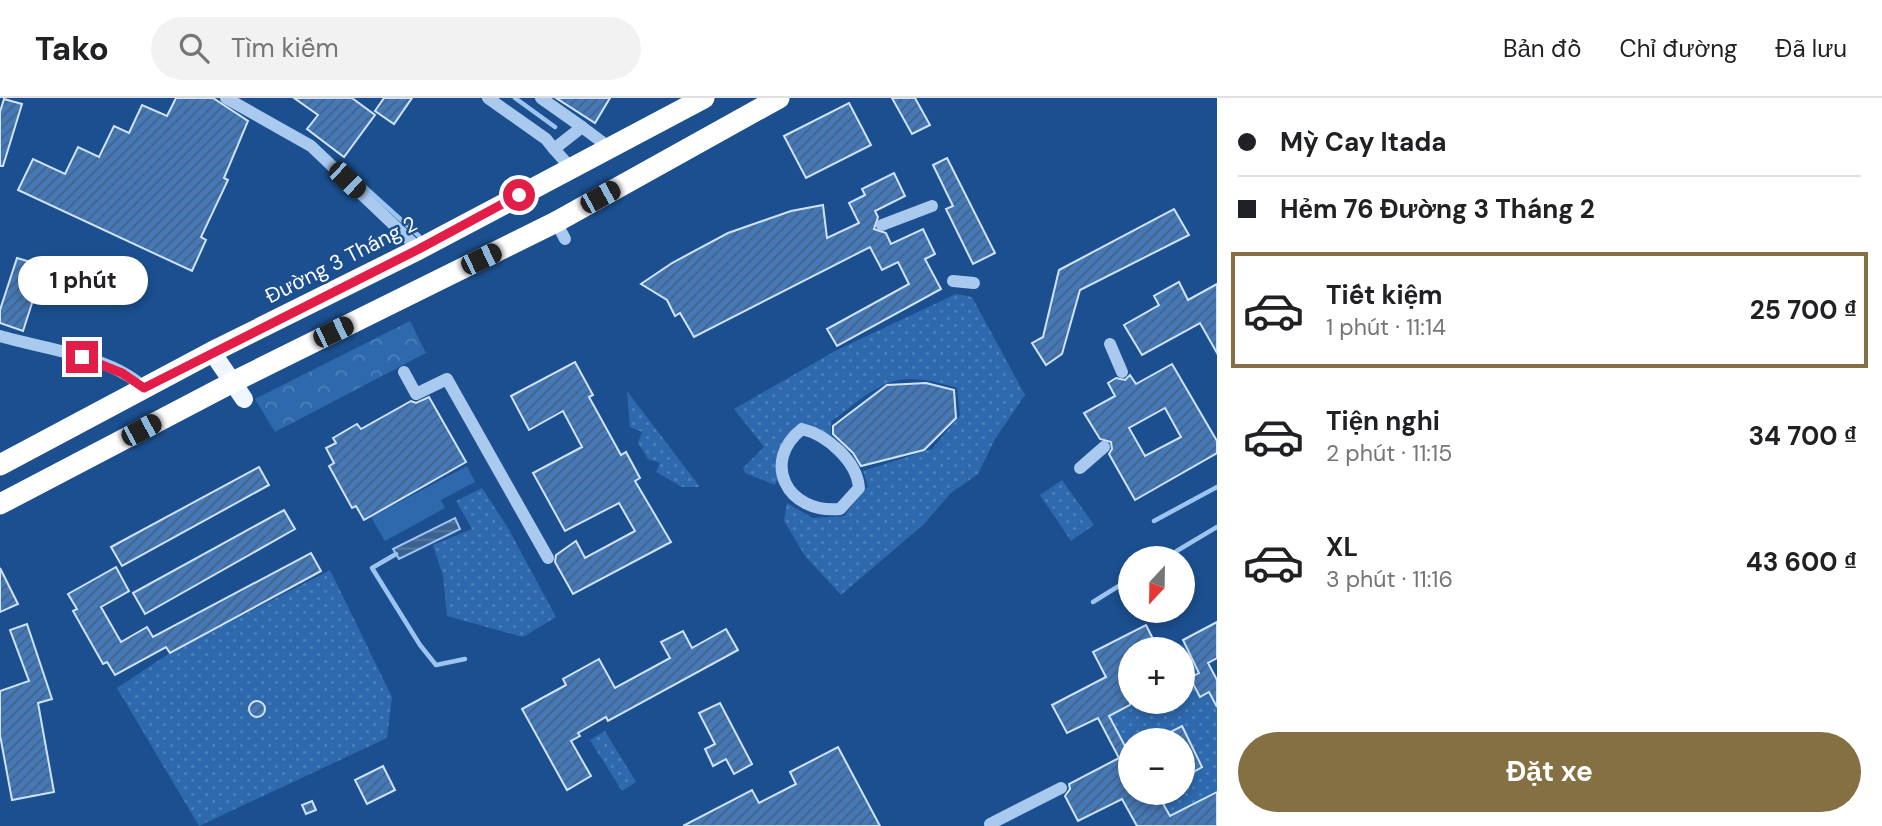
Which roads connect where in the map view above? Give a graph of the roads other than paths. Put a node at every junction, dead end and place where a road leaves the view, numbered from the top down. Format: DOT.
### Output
graph roads {
  1 [pos="226,98"];
  2 [pos="488,98"];
  3 [pos="541,98"];
  4 [pos="704,98"];
  5 [pos="779,98"];
  6 [pos="582,127"];
  7 [pos="610,148"];
  8 [pos="554,149"];
  9 [pos="570,167"];
  10 [pos="932,206"];
  11 [pos="882,225"];
  12 [pos="419,249"];
  13 [pos="953,281"];
  14 [pos="974,282"];
  15 [pos="0,336"];
  16 [pos="1110,344"];
  17 [pos="212,352"];
  18 [pos="404,372"];
  19 [pos="1122,372"];
  20 [pos="144,388"];
  21 [pos="239,390"];
  22 [pos="1104,447"];
  23 [pos="850,465"];
  24 [pos="0,466"];
  25 [pos="1080,467"];
  26 [pos="0,504"];
  27 [pos="548,558"];
  28 [pos="1061,788"];
  29 [pos="990,824"];
  1 -- 12 [label="street"];
  2 -- 8 [label="street"];
  3 -- 6 [label="street"];
  4 -- 7 [label="highway, Đường 3 Tháng 2"];
  5 -- 21 [label="highway"];
  6 -- 7 [label="street"];
  6 -- 8 [label="street"];
  7 -- 9 [label="highway, Đường 3 Tháng 2"];
  8 -- 9 [label="street"];
  9 -- 12 [label="highway, Đường 3 Tháng 2"];
  10 -- 11 [label="street"];
  12 -- 17 [label="highway, Đường 3 Tháng 2"];
  13 -- 14 [label="street"];
  15 -- 20 [label="street"];
  16 -- 19 [label="street"];
  17 -- 20 [label="highway, Đường 3 Tháng 2"];
  17 -- 21 [label="main road"];
  18 -- 27 [label="street"];
  20 -- 24 [label="highway, Đường 3 Tháng 2"];
  21 -- 26 [label="highway"];
  22 -- 25 [label="street"];
  23 -- 23 [label="street"];
  28 -- 29 [label="street"];
}
